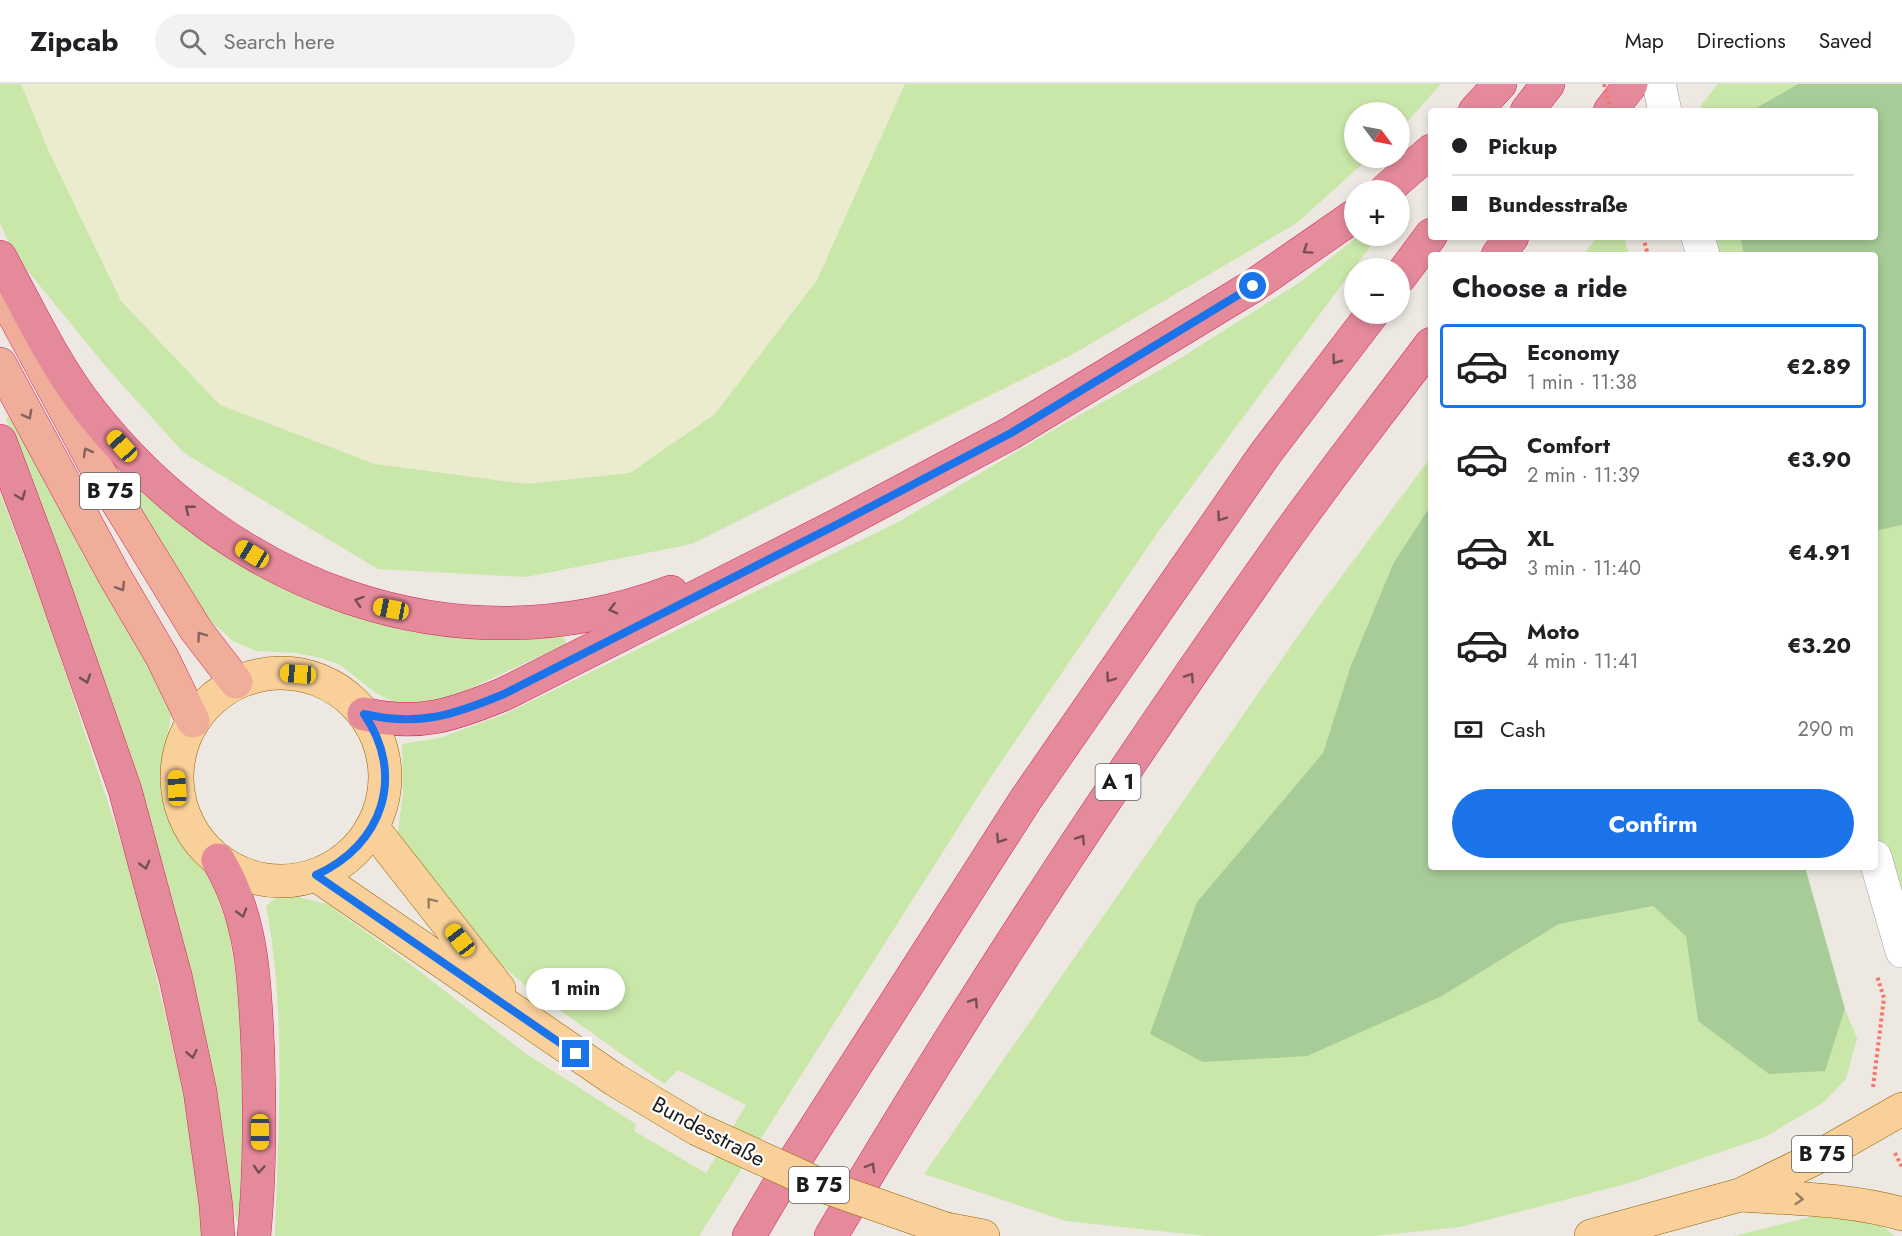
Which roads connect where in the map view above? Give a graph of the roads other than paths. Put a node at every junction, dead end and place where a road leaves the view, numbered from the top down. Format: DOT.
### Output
graph roads {
  1 [pos="1500,84"];
  2 [pos="1548,84"];
  3 [pos="1631,84"];
  4 [pos="1659,84"];
  5 [pos="1478,108"];
  6 [pos="1529,108"];
  7 [pos="1612,108"];
  8 [pos="1664,108"];
  9 [pos="1428,154"];
  10 [pos="1398,180"];
  11 [pos="1344,223"];
  12 [pos="1428,239"];
  13 [pos="1510,240"];
  14 [pos="1500,252"];
  15 [pos="0,257"];
  16 [pos="1410,263"];
  17 [pos="0,289"];
  18 [pos="1364,324"];
  19 [pos="1428,348"];
  20 [pos="0,364"];
  21 [pos="0,441"];
  22 [pos="807,540"];
  23 [pos="236,682"];
  24 [pos="364,714"];
  25 [pos="193,720"];
  26 [pos="372,828"];
  27 [pos="218,860"];
  28 [pos="1877,870"];
  29 [pos="316,875"];
  30 [pos="1888,958"];
  31 [pos="519,1014"];
  32 [pos="1891,1116"];
  33 [pos="1740,1195"];
  34 [pos="1902,1214"];
  35 [pos="218,1236"];
  36 [pos="254,1236"];
  37 [pos="749,1236"];
  38 [pos="831,1236"];
  39 [pos="983,1236"];
  40 [pos="1591,1236"];
  1 -- 5 [label="highway"];
  2 -- 6 [label="highway"];
  3 -- 7 [label="highway"];
  4 -- 8 [label="street"];
  9 -- 10 [label="highway"];
  11 -- 22 [label="highway, one-way"];
  12 -- 16 [label="highway"];
  13 -- 14 [label="highway"];
  22 -- 15 [label="highway, one-way"];
  23 -- 17 [label="highway, B 75, one-way"];
  18 -- 37 [label="highway, one-way"];
  38 -- 19 [label="highway, A 1, one-way"];
  20 -- 25 [label="highway, B 75, one-way"];
  21 -- 35 [label="highway, one-way"];
  22 -- 24 [label="highway"];
  23 -- 24 [label="main road"];
  23 -- 25 [label="main road"];
  24 -- 26 [label="main road"];
  25 -- 27 [label="main road"];
  26 -- 29 [label="main road"];
  31 -- 26 [label="main road, B 75, one-way"];
  27 -- 29 [label="main road"];
  27 -- 36 [label="highway, one-way"];
  28 -- 30 [label="street"];
  29 -- 31 [label="main road, B 75"];
  31 -- 39 [label="main road, Bundesstraße / B 75, bridge"];
  32 -- 33 [label="main road, B 75"];
  33 -- 34 [label="main road, B 75, one-way"];
  33 -- 40 [label="main road, B 75"];
}
